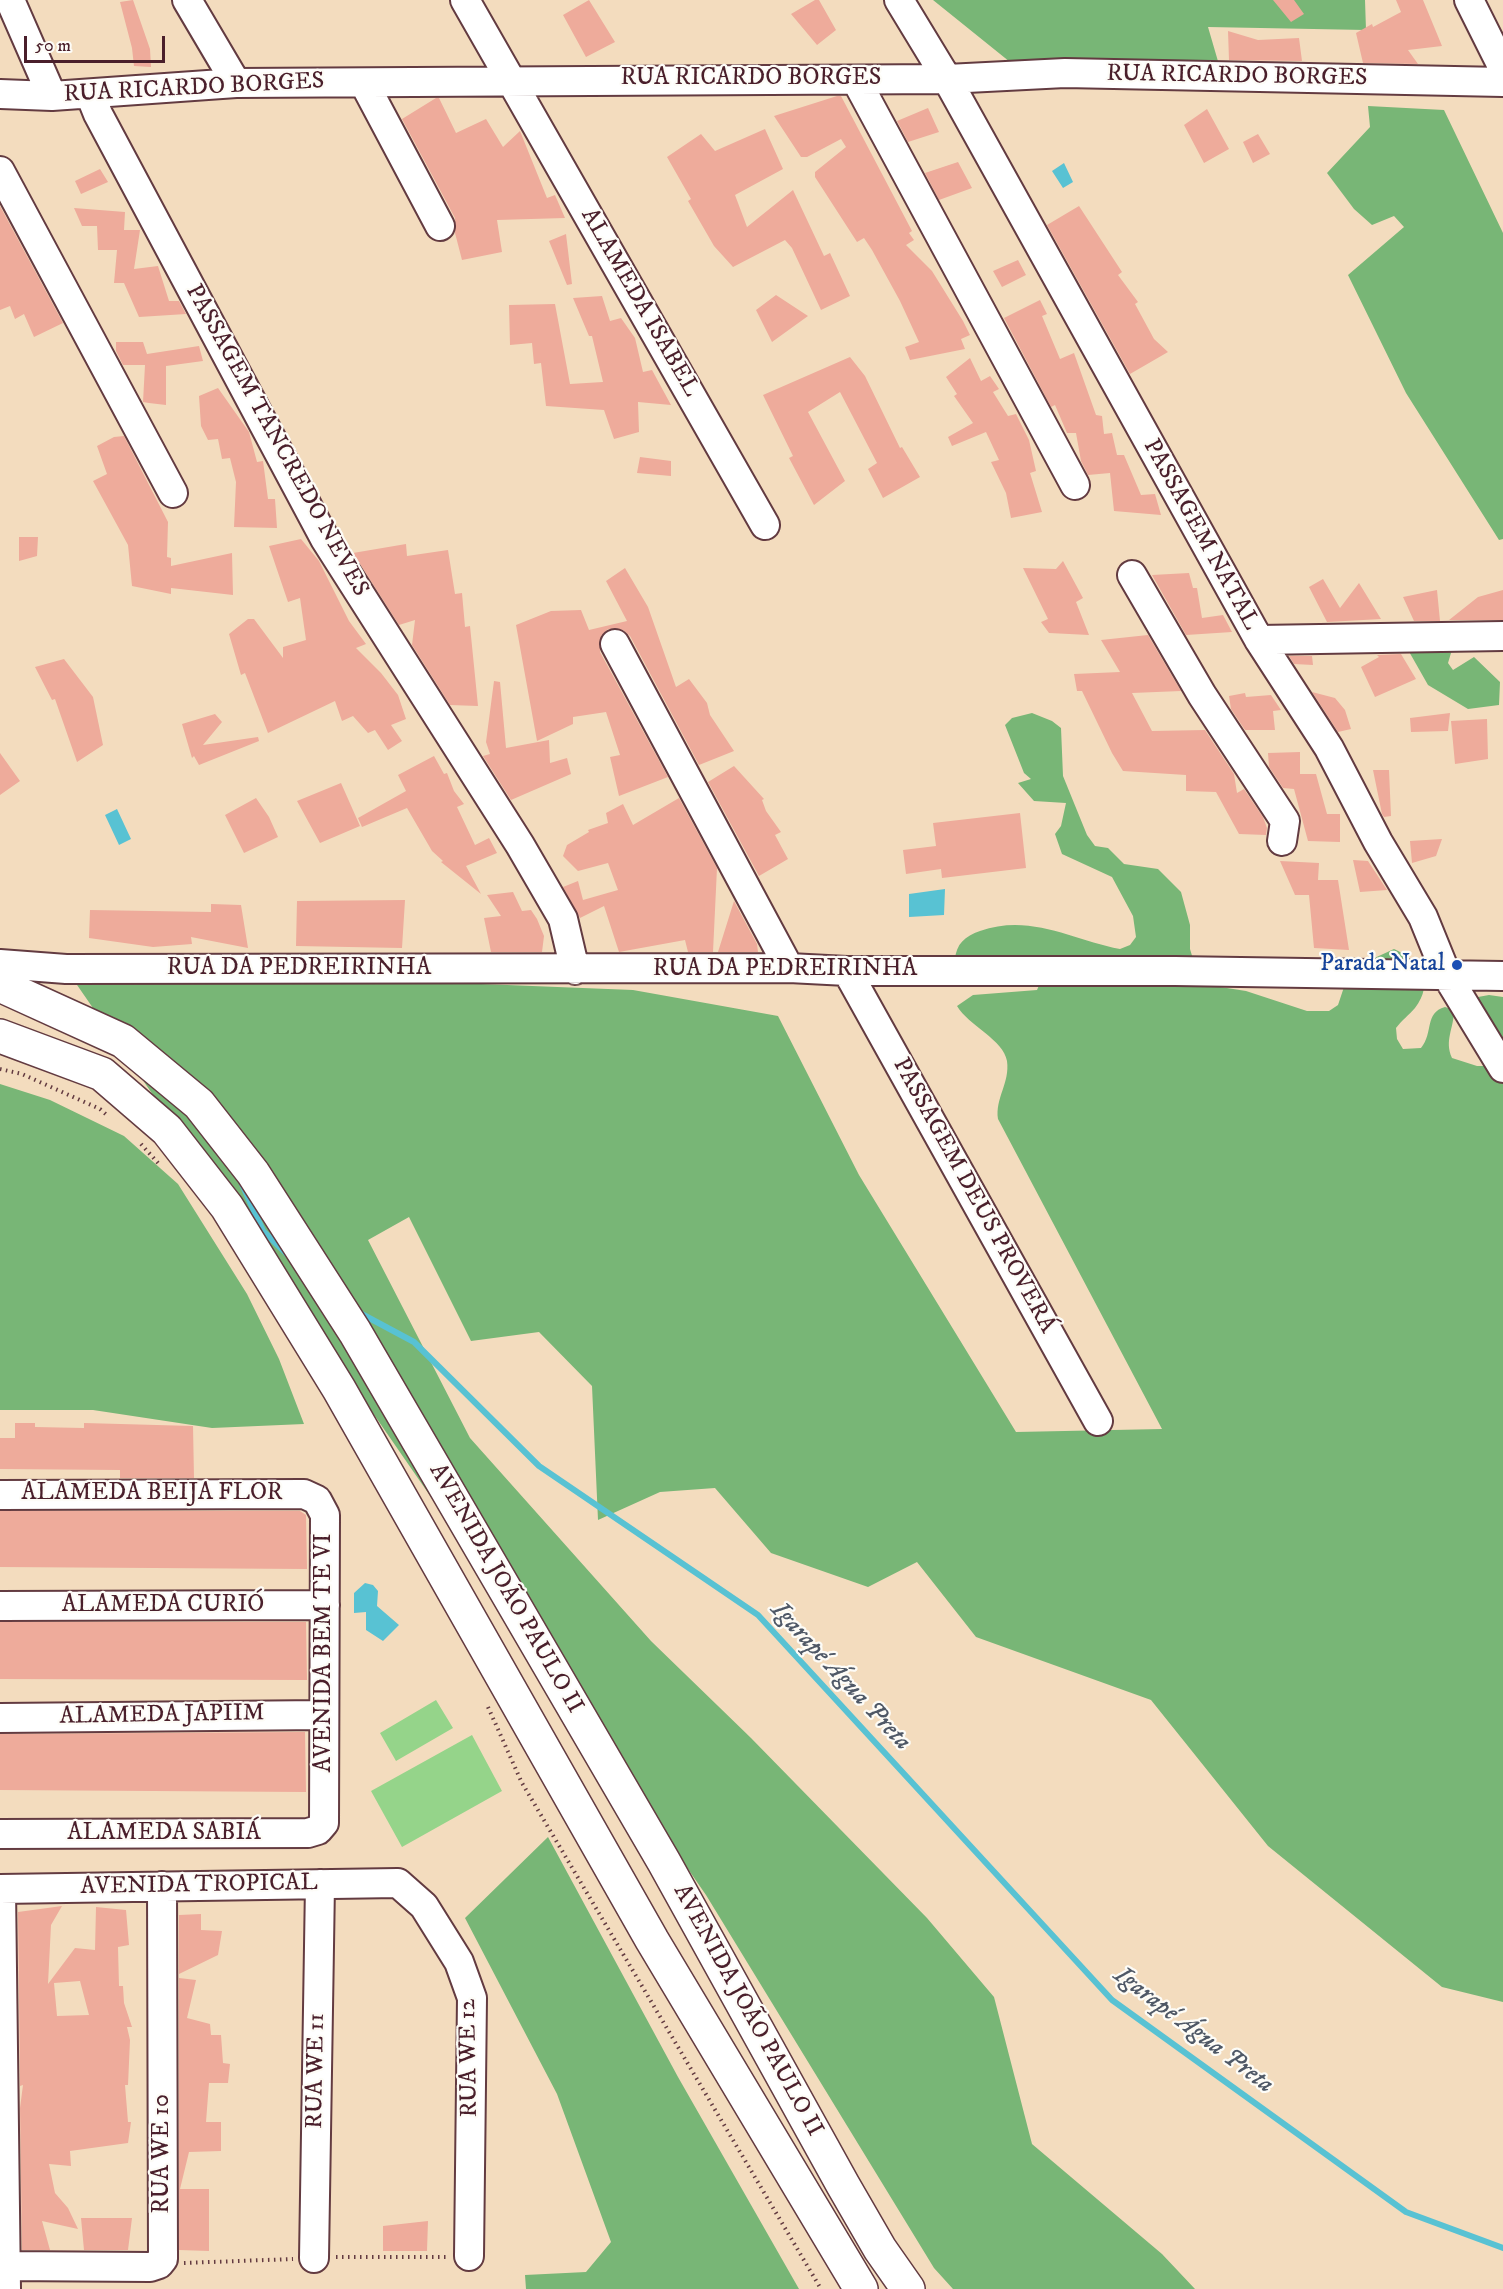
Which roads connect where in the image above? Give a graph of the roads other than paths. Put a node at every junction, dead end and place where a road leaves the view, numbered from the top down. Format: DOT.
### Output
graph roads {
  1 [pos="10,0"];
  2 [pos="187,0"];
  3 [pos="465,0"];
  4 [pos="899,0"];
  5 [pos="1469,0"];
  6 [pos="1503,68"];
  7 [pos="947,79"];
  8 [pos="856,80"];
  9 [pos="236,82"];
  10 [pos="513,82"];
  11 [pos="1503,82"];
  12 [pos="364,83"];
  13 [pos="0,94"];
  14 [pos="90,94"];
  15 [pos="52,96"];
  16 [pos="0,171"];
  17 [pos="440,226"];
  18 [pos="1075,485"];
  19 [pos="173,493"];
  20 [pos="765,525"];
  21 [pos="1132,575"];
  22 [pos="1503,636"];
  23 [pos="1259,640"];
  24 [pos="615,644"];
  25 [pos="1282,841"];
  26 [pos="0,964"];
  27 [pos="789,968"];
  28 [pos="575,970"];
  29 [pos="847,971"];
  30 [pos="1503,975"];
  31 [pos="1447,976"];
  32 [pos="0,985"];
  33 [pos="0,1036"];
  34 [pos="1503,1068"];
  35 [pos="1098,1421"];
  36 [pos="304,1494"];
  37 [pos="0,1495"];
  38 [pos="325,1605"];
  39 [pos="0,1606"];
  40 [pos="323,1715"];
  41 [pos="0,1718"];
  42 [pos="324,1823"];
  43 [pos="0,1834"];
  44 [pos="398,1883"];
  45 [pos="320,1884"];
  46 [pos="162,1886"];
  47 [pos="0,1889"];
  48 [pos="1,2057"];
  49 [pos="469,2256"];
  50 [pos="314,2258"];
  51 [pos="5,2278"];
  52 [pos="861,2289"];
  53 [pos="908,2289"];
  1 -- 15 [label="street"];
  2 -- 9 [label="street"];
  3 -- 10 [label="street, ALAMEDA ISABEL"];
  4 -- 7 [label="street, PASSAGEM NATAL"];
  5 -- 6 [label="street"];
  7 -- 8 [label="street, RUA RICARDO BORGES"];
  7 -- 11 [label="street, RUA RICARDO BORGES"];
  7 -- 23 [label="street, PASSAGEM NATAL"];
  8 -- 10 [label="street, RUA RICARDO BORGES"];
  8 -- 18 [label="street"];
  9 -- 12 [label="street, RUA RICARDO BORGES"];
  9 -- 14 [label="street, RUA RICARDO BORGES"];
  10 -- 12 [label="street, RUA RICARDO BORGES"];
  10 -- 20 [label="street, ALAMEDA ISABEL"];
  12 -- 17 [label="street"];
  13 -- 15 [label="street, RUA RICARDO BORGES"];
  14 -- 15 [label="street, RUA RICARDO BORGES"];
  14 -- 28 [label="street, PASSAGEM TANCREDO NEVES"];
  16 -- 19 [label="street"];
  21 -- 25 [label="street"];
  22 -- 23 [label="street"];
  23 -- 31 [label="street, PASSAGEM NATAL"];
  24 -- 27 [label="street"];
  26 -- 28 [label="street, RUA DA PEDREIRINHA"];
  27 -- 28 [label="street, RUA DA PEDREIRINHA"];
  27 -- 29 [label="street, RUA DA PEDREIRINHA"];
  29 -- 31 [label="street, RUA DA PEDREIRINHA"];
  29 -- 35 [label="street, PASSAGEM DEUS PROVERÁ"];
  30 -- 31 [label="street, RUA DA PEDREIRINHA"];
  31 -- 34 [label="street, PASSAGEM NATAL"];
  32 -- 53 [label="main road, AVENIDA JOÃO PAULO II"];
  33 -- 52 [label="main road, AVENIDA JOÃO PAULO II"];
  36 -- 37 [label="street, ALAMEDA BEIJA FLOR"];
  36 -- 38 [label="street, AVENIDA BEM TE VI"];
  38 -- 39 [label="street, ALAMEDA CURIÓ"];
  38 -- 40 [label="street, AVENIDA BEM TE VI"];
  40 -- 41 [label="street, ALAMEDA JAPIIM"];
  40 -- 42 [label="street, AVENIDA BEM TE VI"];
  42 -- 43 [label="street, ALAMEDA SABIÁ"];
  44 -- 45 [label="street, AVENIDA TROPICAL"];
  44 -- 49 [label="street, RUA WE 12"];
  45 -- 46 [label="street, AVENIDA TROPICAL"];
  45 -- 50 [label="street, RUA WE 11"];
  46 -- 47 [label="street, AVENIDA TROPICAL"];
  46 -- 51 [label="street, RUA WE 10"];
  47 -- 48 [label="street"];
  48 -- 51 [label="street"];
}
